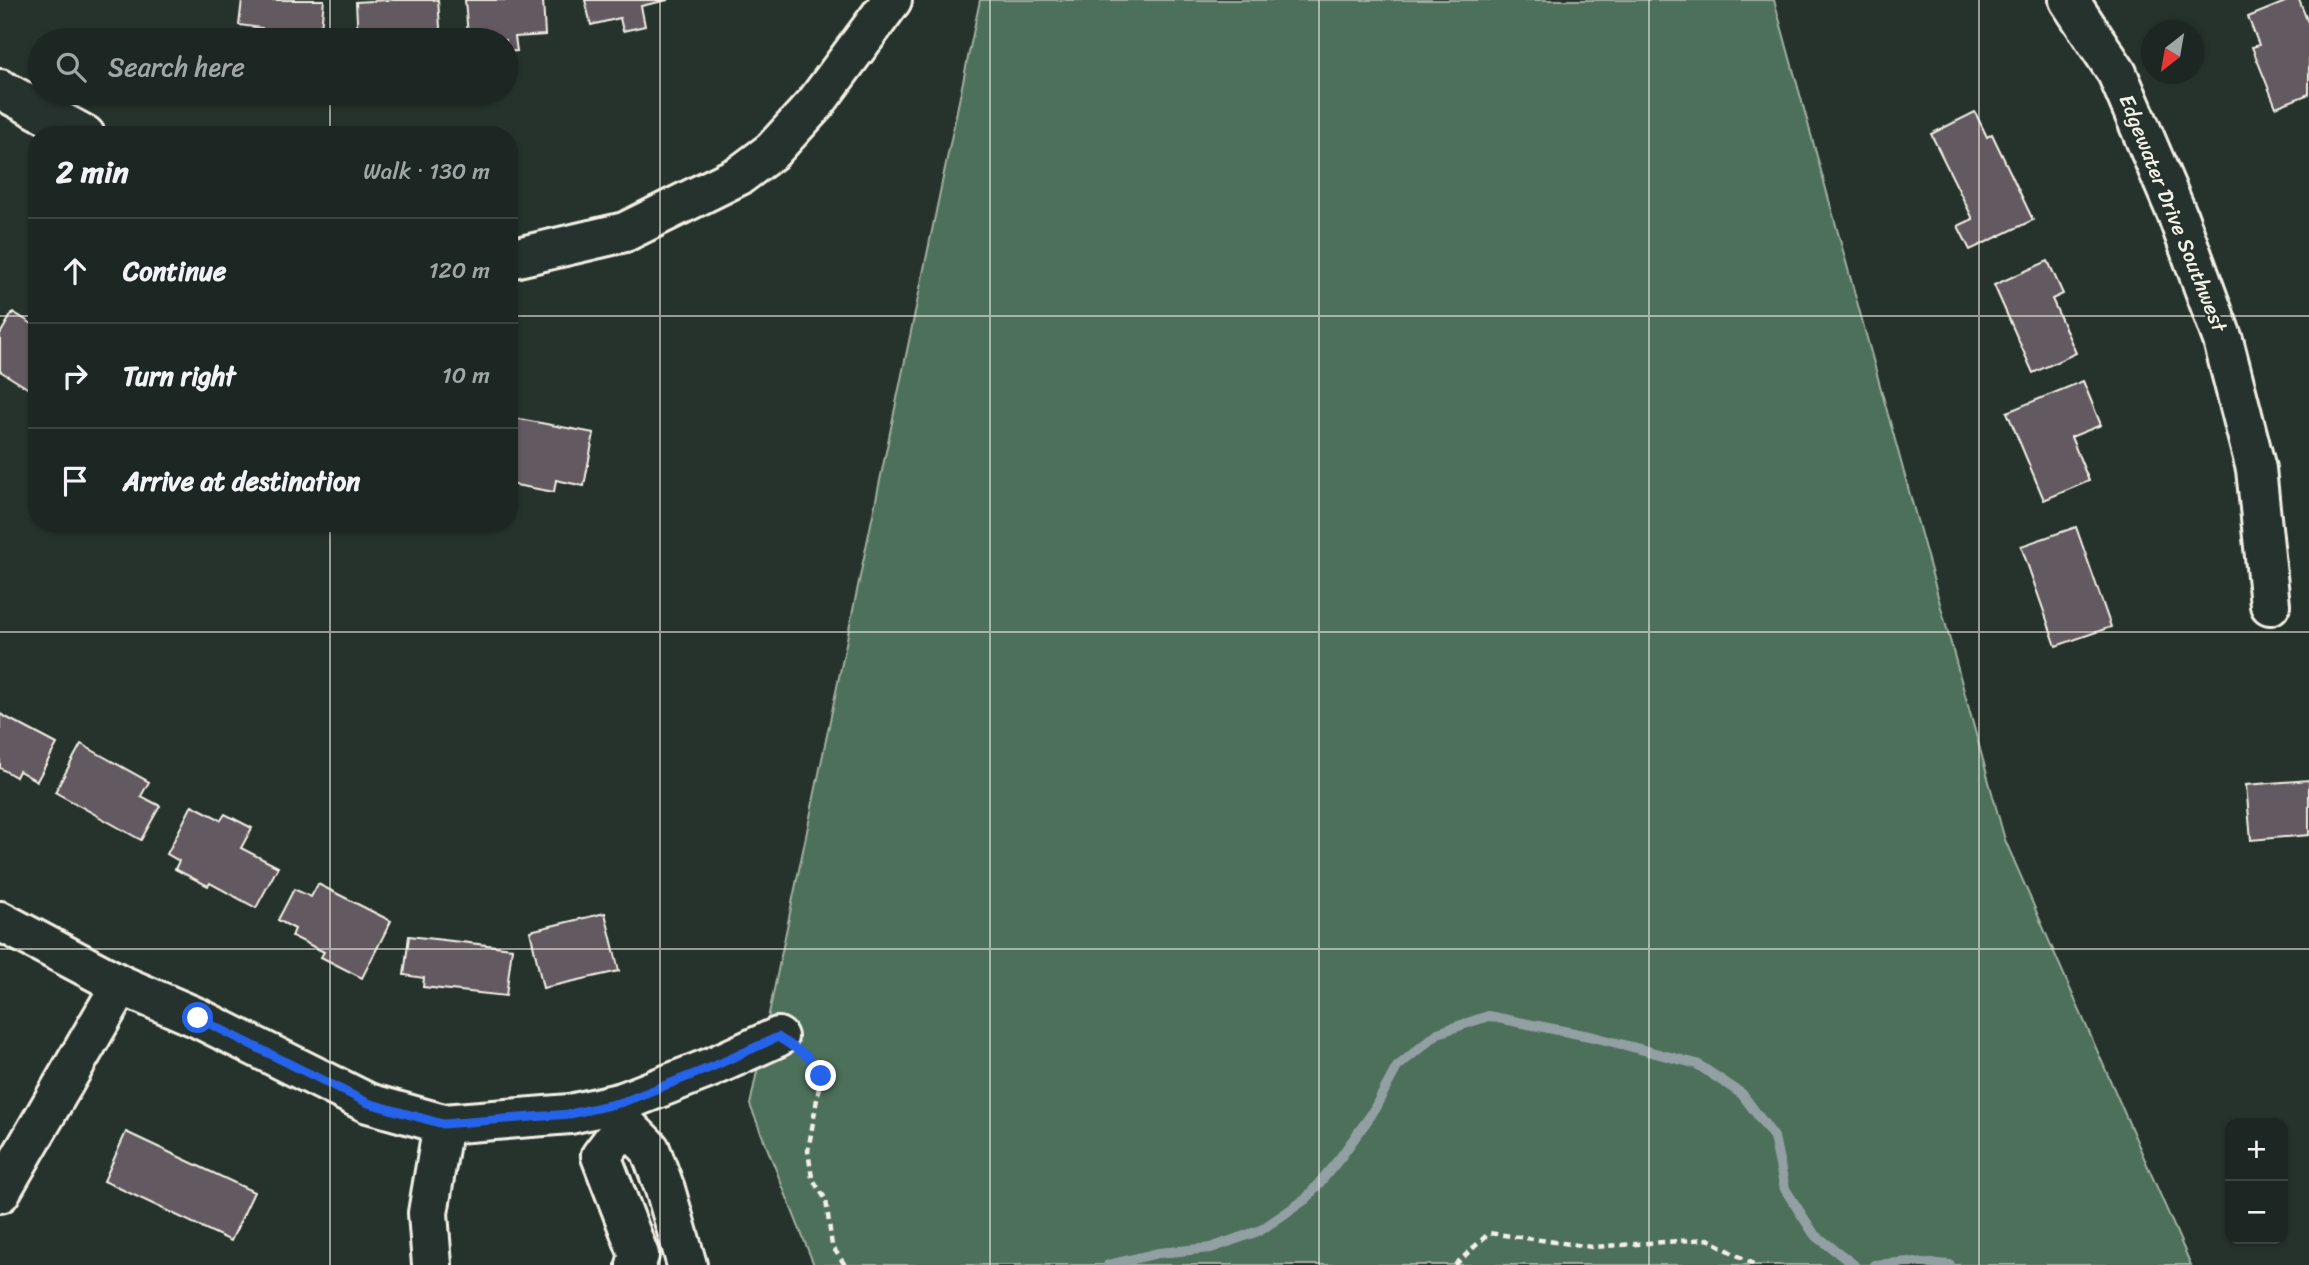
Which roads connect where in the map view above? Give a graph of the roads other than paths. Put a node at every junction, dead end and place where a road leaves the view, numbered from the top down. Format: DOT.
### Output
graph roads {
  1 [pos="892,0"];
  2 [pos="2069,0"];
  3 [pos="0,89"];
  4 [pos="28,104"];
  5 [pos="30,105"];
  6 [pos="68,126"];
  7 [pos="518,257"];
  8 [pos="2270,605"];
  9 [pos="0,921"];
  10 [pos="121,985"];
  11 [pos="778,1037"];
  12 [pos="624,1113"];
  13 [pos="443,1124"];
  14 [pos="0,1192"];
  15 [pos="432,1265"];
  16 [pos="636,1265"];
  17 [pos="687,1265"];
  1 -- 7 [label="street"];
  2 -- 8 [label="street, Edgewater Drive Southwest"];
  3 -- 4 [label="street"];
  5 -- 6 [label="street"];
  9 -- 10 [label="street"];
  10 -- 13 [label="street"];
  10 -- 14 [label="street"];
  11 -- 12 [label="street"];
  12 -- 13 [label="street"];
  12 -- 16 [label="street"];
  12 -- 17 [label="street"];
  13 -- 15 [label="street"];
}
